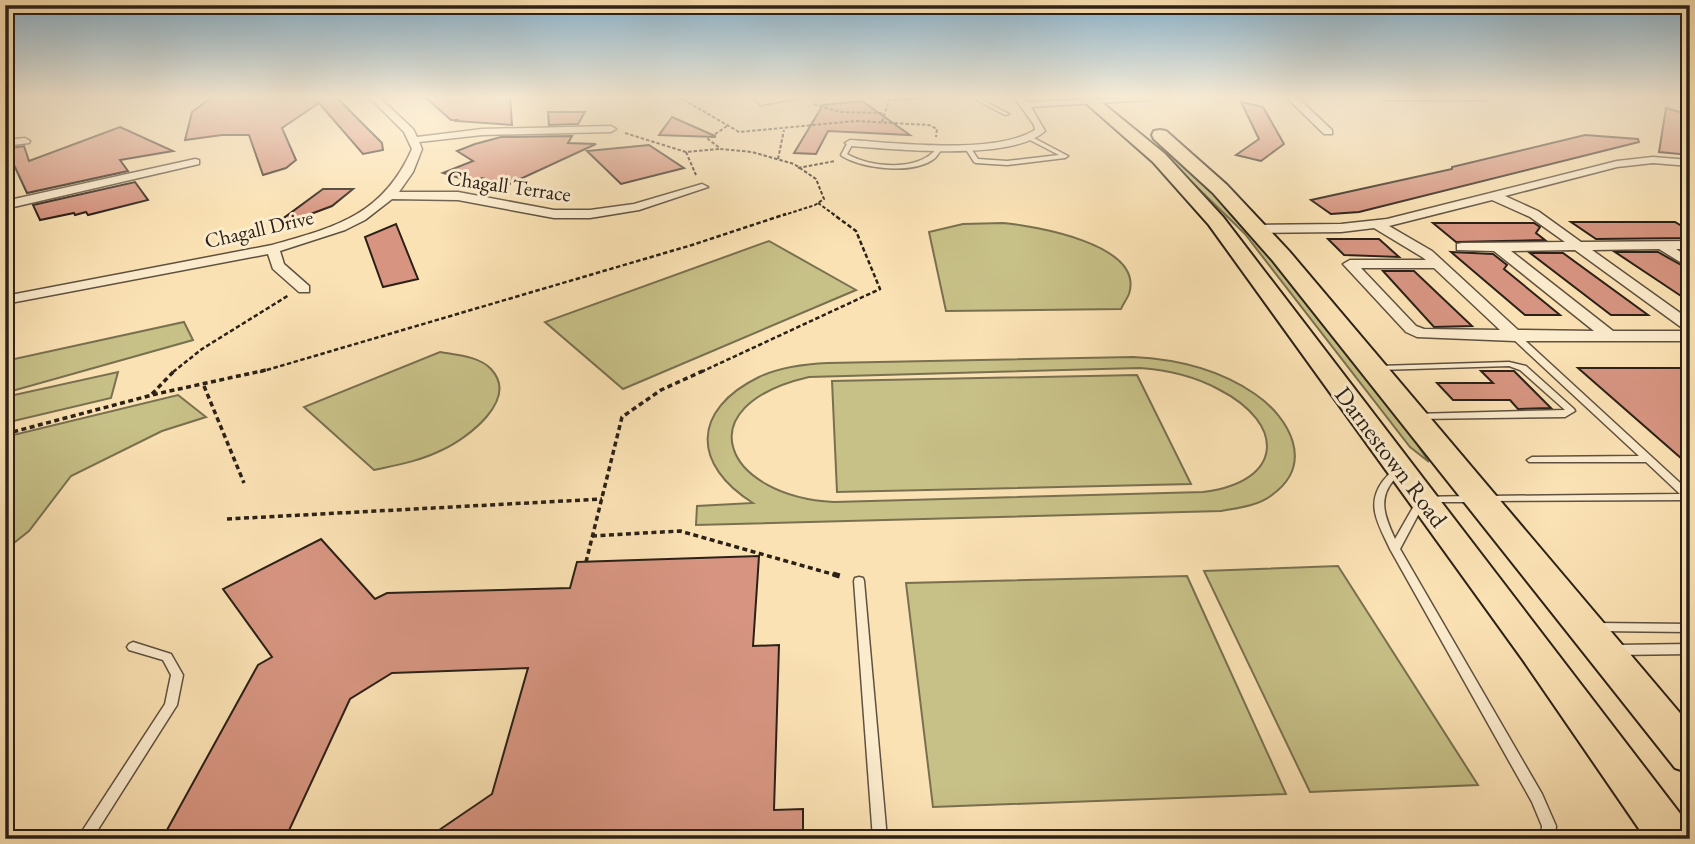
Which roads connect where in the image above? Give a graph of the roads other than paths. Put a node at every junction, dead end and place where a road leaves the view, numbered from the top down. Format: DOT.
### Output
graph roads {
  1 [pos="412,136"];
  2 [pos="445,136"];
  3 [pos="1138,136"];
  4 [pos="1166,136"];
  5 [pos="1030,138"];
  6 [pos="414,140"];
  7 [pos="25,141"];
  8 [pos="5,143"];
  9 [pos="850,143"];
  10 [pos="937,148"];
  11 [pos="968,148"];
  12 [pos="195,162"];
  13 [pos="1690,163"];
  14 [pos="702,187"];
  15 [pos="392,196"];
  16 [pos="1494,196"];
  17 [pos="5,205"];
  18 [pos="1377,225"];
  19 [pos="1258,229"];
  20 [pos="1661,245"];
  21 [pos="1690,245"];
  22 [pos="1578,246"];
  23 [pos="1462,247"];
  24 [pos="1498,247"];
  25 [pos="273,249"];
  26 [pos="1438,264"];
  27 [pos="1690,264"];
  28 [pos="304,289"];
  29 [pos="5,300"];
  30 [pos="1690,327"];
  31 [pos="1515,335"];
  32 [pos="1610,336"];
  33 [pos="1690,336"];
  34 [pos="1373,369"];
  35 [pos="1412,416"];
  36 [pos="1649,459"];
  37 [pos="1532,460"];
  38 [pos="1400,469"];
  39 [pos="1690,497"];
  40 [pos="1422,499"];
  41 [pos="1479,499"];
  42 [pos="1395,550"];
  43 [pos="859,581"];
  44 [pos="1584,626"];
  45 [pos="1690,628"];
  46 [pos="133,646"];
  47 [pos="1690,649"];
  48 [pos="1604,650"];
  49 [pos="1690,755"];
  50 [pos="84,839"];
  51 [pos="880,839"];
  52 [pos="1548,839"];
  53 [pos="1672,839"];
  1 -- 6 [label="street"];
  2 -- 6 [label="street"];
  3 -- 38 [label="main road, Darnestown Road"];
  4 -- 19 [label="main road, Darnestown Road"];
  5 -- 11 [label="street"];
  5 -- 11 [label="lane"];
  6 -- 15 [label="street, Chagall Drive"];
  7 -- 8 [label="street"];
  9 -- 10 [label="street"];
  9 -- 10 [label="lane"];
  10 -- 11 [label="street"];
  12 -- 17 [label="street"];
  13 -- 16 [label="street"];
  14 -- 15 [label="street, Chagall Terrace"];
  15 -- 25 [label="street, Chagall Drive"];
  16 -- 18 [label="street"];
  16 -- 22 [label="street"];
  18 -- 19 [label="street"];
  18 -- 26 [label="street"];
  19 -- 34 [label="main road, Darnestown Road"];
  20 -- 21 [label="street"];
  20 -- 22 [label="street"];
  20 -- 27 [label="street"];
  22 -- 24 [label="street"];
  22 -- 30 [label="street"];
  23 -- 24 [label="street"];
  24 -- 32 [label="street"];
  25 -- 28 [label="street"];
  25 -- 29 [label="street, Chagall Drive"];
  26 -- 31 [label="street"];
  26 -- 31 [label="street"];
  31 -- 32 [label="street"];
  31 -- 36 [label="lane"];
  32 -- 33 [label="street"];
  34 -- 35 [label="main road, Darnestown Road"];
  34 -- 35 [label="lane"];
  35 -- 41 [label="main road, Darnestown Road"];
  36 -- 37 [label="lane"];
  36 -- 39 [label="lane"];
  38 -- 40 [label="main road, Darnestown Road"];
  38 -- 42 [label="lane"];
  39 -- 41 [label="lane"];
  40 -- 41 [label="lane"];
  40 -- 42 [label="lane"];
  40 -- 53 [label="main road, Darnestown Road"];
  41 -- 44 [label="main road, Darnestown Road"];
  42 -- 52 [label="lane"];
  43 -- 51 [label="lane"];
  44 -- 45 [label="lane"];
  44 -- 48 [label="main road, Darnestown Road"];
  46 -- 50 [label="lane"];
  47 -- 48 [label="lane"];
  48 -- 49 [label="main road, Darnestown Road"];
}
